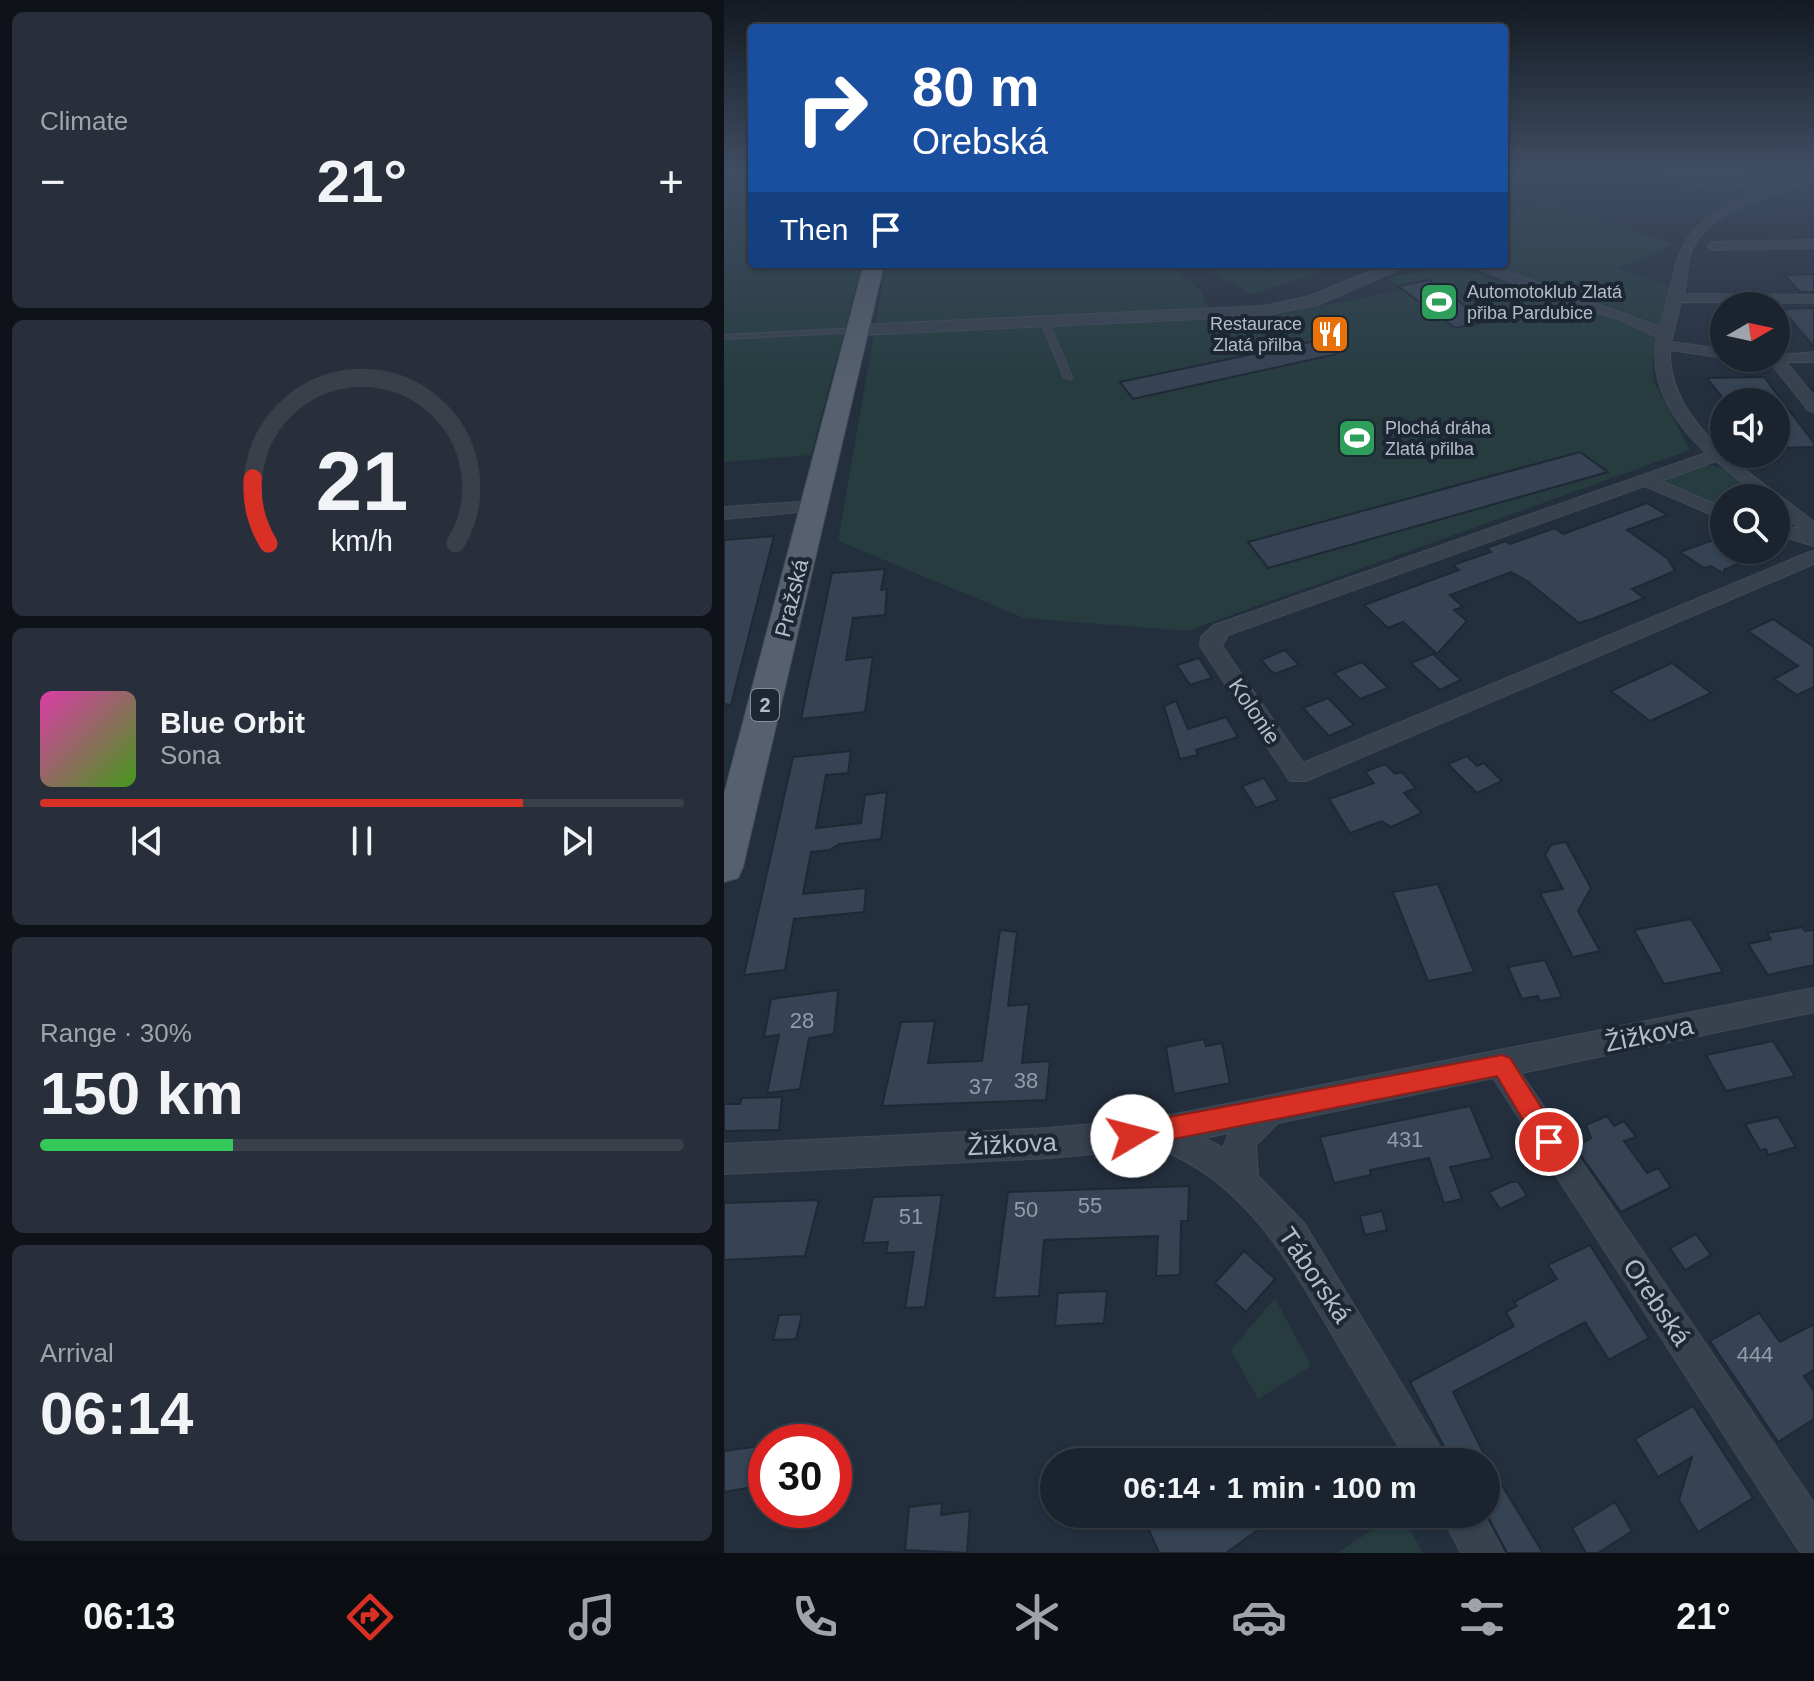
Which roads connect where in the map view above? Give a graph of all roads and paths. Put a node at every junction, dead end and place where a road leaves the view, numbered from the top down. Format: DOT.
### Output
graph roads {
  1 [pos="1690,241"];
  2 [pos="1814,244"];
  3 [pos="1713,246"];
  4 [pos="873,268"];
  5 [pos="1393,268"];
  6 [pos="1485,268"];
  7 [pos="1676,298"];
  8 [pos="1814,299"];
  9 [pos="1045,323"];
  10 [pos="859,330"];
  11 [pos="724,337"];
  12 [pos="1664,340"];
  13 [pos="1710,351"];
  14 [pos="1814,357"];
  15 [pos="1790,358"];
  16 [pos="1786,372"];
  17 [pos="1068,377"];
  18 [pos="1814,407"];
  19 [pos="1710,445"];
  20 [pos="1710,457"];
  21 [pos="1736,468"];
  22 [pos="1645,479"];
  23 [pos="1756,484"];
  24 [pos="814,506"];
  25 [pos="1710,509"];
  26 [pos="1790,511"];
  27 [pos="724,513"];
  28 [pos="1814,531"];
  29 [pos="1790,532"];
  30 [pos="1814,540"];
  31 [pos="1814,557"];
  32 [pos="724,867"];
  33 [pos="1814,1000"];
  34 [pos="1502,1065"];
  35 [pos="1272,1110"];
  36 [pos="1155,1133"];
  37 [pos="724,1159"];
  38 [pos="1250,1192"];
  39 [pos="1422,1448"];
  40 [pos="1469,1528"];
  41 [pos="1814,1538"];
  42 [pos="1484,1553"];
  1 -- 7 [label="street"];
  2 -- 3 [label="street"];
  4 -- 10 [label="main road, 2"];
  5 -- 9 [label="street"];
  6 -- 12 [label="street"];
  7 -- 8 [label="street"];
  7 -- 12 [label="street"];
  9 -- 10 [label="street"];
  9 -- 17 [label="lane"];
  10 -- 11 [label="lane"];
  10 -- 24 [label="main road, Pražská / 2"];
  12 -- 13 [label="street"];
  12 -- 19 [label="street"];
  14 -- 15 [label="street"];
  16 -- 18 [label="street"];
  20 -- 22 [label="street"];
  21 -- 23 [label="street"];
  22 -- 25 [label="street"];
  22 -- 31 [label="street, Kolonie"];
  24 -- 27 [label="street"];
  24 -- 32 [label="main road, Pražská / 2"];
  26 -- 28 [label="street"];
  29 -- 30 [label="street"];
  33 -- 34 [label="street, Žižkova"];
  34 -- 35 [label="street, Žižkova"];
  34 -- 41 [label="street, Orebská"];
  35 -- 36 [label="street, Žižkova"];
  35 -- 38 [label="street"];
  36 -- 37 [label="street, Žižkova"];
  36 -- 38 [label="street, Táborská"];
  38 -- 39 [label="street, Táborská"];
  40 -- 42 [label="street"];
}
